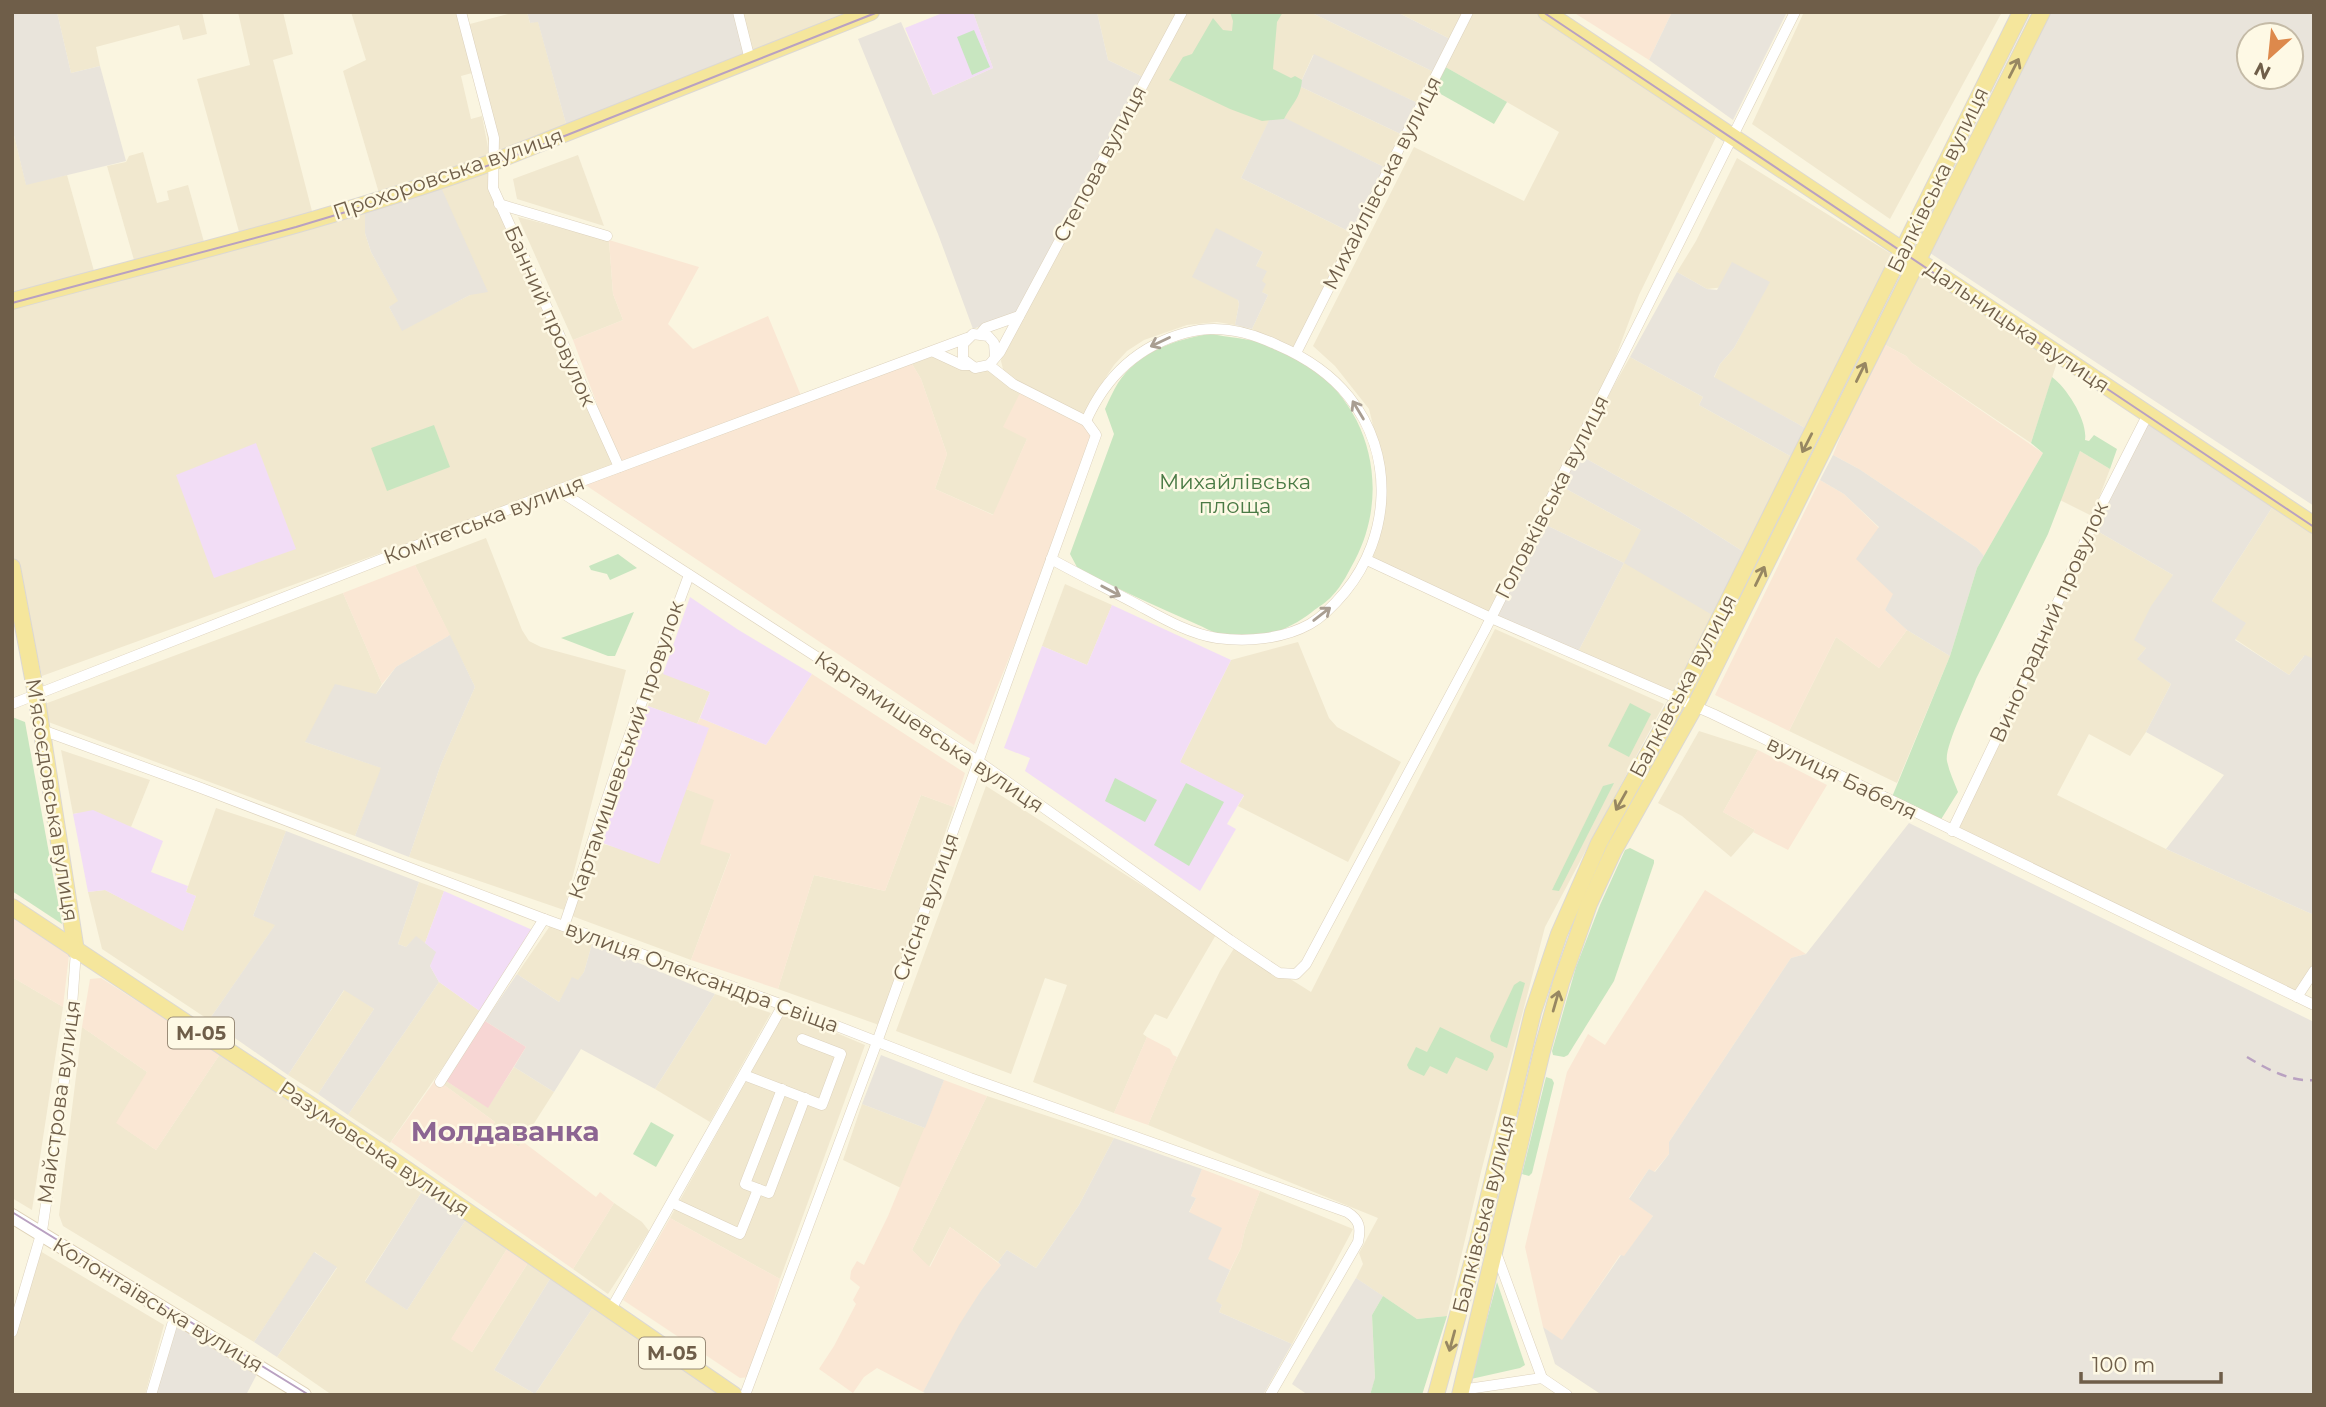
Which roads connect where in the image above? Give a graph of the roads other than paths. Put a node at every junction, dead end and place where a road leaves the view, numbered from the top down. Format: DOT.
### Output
graph roads {
  1 [pos="460,12"];
  2 [pos="738,12"];
  3 [pos="872,12"];
  4 [pos="1182,12"];
  5 [pos="1468,12"];
  6 [pos="1546,12"];
  7 [pos="1795,12"];
  8 [pos="2021,12"];
  9 [pos="2042,12"];
  10 [pos="750,60"];
  11 [pos="1734,137"];
  12 [pos="494,162"];
  13 [pos="499,204"];
  14 [pos="607,236"];
  15 [pos="1902,250"];
  16 [pos="1917,260"];
  17 [pos="12,301"];
  18 [pos="1019,316"];
  19 [pos="981,333"];
  20 [pos="967,338"];
  21 [pos="934,352"];
  22 [pos="1296,353"];
  23 [pos="992,361"];
  24 [pos="969,365"];
  25 [pos="2148,414"];
  26 [pos="1086,421"];
  27 [pos="619,467"];
  28 [pos="558,490"];
  29 [pos="2314,525"];
  30 [pos="1051,559"];
  31 [pos="1367,560"];
  32 [pos="12,567"];
  33 [pos="689,575"];
  34 [pos="1491,618"];
  35 [pos="36,694"];
  36 [pos="1679,699"];
  37 [pos="12,704"];
  38 [pos="1695,706"];
  39 [pos="42,730"];
  40 [pos="978,761"];
  41 [pos="1952,831"];
  42 [pos="12,907"];
  43 [pos="544,919"];
  44 [pos="564,926"];
  45 [pos="76,951"];
  46 [pos="2314,971"];
  47 [pos="1296,974"];
  48 [pos="2297,997"];
  49 [pos="783,1005"];
  50 [pos="2314,1005"];
  51 [pos="802,1039"];
  52 [pos="877,1042"];
  53 [pos="744,1075"];
  54 [pos="440,1082"];
  55 [pos="782,1089"];
  56 [pos="805,1098"];
  57 [pos="758,1189"];
  58 [pos="673,1203"];
  59 [pos="12,1216"];
  60 [pos="41,1234"];
  61 [pos="1494,1249"];
  62 [pos="610,1311"];
  63 [pos="176,1315"];
  64 [pos="12,1332"];
  65 [pos="1542,1378"];
  66 [pos="1460,1392"];
  67 [pos="150,1395"];
  68 [pos="304,1395"];
  69 [pos="734,1395"];
  70 [pos="745,1395"];
  71 [pos="1269,1395"];
  72 [pos="1436,1395"];
  73 [pos="1567,1395"];
  1 -- 12 [label="street, Банний провулок"];
  2 -- 10 [label="street"];
  3 -- 10 [label="main road, Прохоровська вулиця"];
  4 -- 18 [label="street, Степова вулиця"];
  5 -- 22 [label="street, Михайлівська вулиця"];
  6 -- 11 [label="main road, Дальницька вулиця"];
  7 -- 11 [label="street, Головківська вулиця"];
  8 -- 15 [label="main road, Балківська вулиця"];
  16 -- 9 [label="main road, Балківська вулиця, one-way"];
  10 -- 12 [label="main road, Прохоровська вулиця"];
  11 -- 15 [label="main road, Дальницька вулиця"];
  11 -- 34 [label="street, Головківська вулиця"];
  12 -- 13 [label="street, Банний провулок"];
  12 -- 17 [label="main road, Прохоровська вулиця"];
  13 -- 14 [label="street"];
  13 -- 27 [label="street, Банний провулок"];
  15 -- 16 [label="main road, Дальницька вулиця"];
  15 -- 36 [label="main road, Балківська вулиця, one-way"];
  16 -- 25 [label="main road, Дальницька вулиця"];
  38 -- 16 [label="main road, Балківська вулиця, one-way"];
  18 -- 19 [label="street"];
  18 -- 23 [label="street, Степова вулиця"];
  19 -- 20 [label="street"];
  19 -- 23 [label="street"];
  20 -- 21 [label="street, Комітетська вулиця"];
  20 -- 24 [label="street"];
  21 -- 24 [label="street"];
  21 -- 27 [label="street, Комітетська вулиця"];
  22 -- 26 [label="street, one-way"];
  31 -- 22 [label="street, one-way"];
  23 -- 24 [label="street"];
  23 -- 26 [label="street"];
  25 -- 29 [label="main road, Дальницька вулиця"];
  25 -- 41 [label="street, Виноградний провулок"];
  26 -- 30 [label="street, Cкісна вулиця"];
  27 -- 28 [label="street, Комітетська вулиця"];
  28 -- 33 [label="street, Картамишевська вулиця"];
  28 -- 35 [label="street, Комітетська вулиця"];
  30 -- 31 [label="street, one-way"];
  30 -- 40 [label="street, Cкісна вулиця"];
  31 -- 34 [label="street, вулиця Бабеля"];
  32 -- 35 [label="main road, Мʼясоєдовська вулиця"];
  33 -- 40 [label="street, Картамишевська вулиця"];
  33 -- 44 [label="street, Картамишевський провулок"];
  34 -- 36 [label="street, вулиця Бабеля"];
  34 -- 47 [label="street, Головківська вулиця"];
  35 -- 37 [label="street, Комітетська вулиця"];
  35 -- 39 [label="main road, Мʼясоєдовська вулиця"];
  36 -- 38 [label="street, вулиця Бабеля"];
  36 -- 72 [label="main road, Балківська вулиця, one-way"];
  38 -- 41 [label="street, вулиця Бабеля"];
  61 -- 38 [label="main road, Балківська вулиця, one-way"];
  39 -- 43 [label="street, вулиця Олександра Свіща"];
  39 -- 45 [label="main road, Мʼясоєдовська вулиця"];
  40 -- 47 [label="street, Картамишевська вулиця"];
  40 -- 52 [label="street, Cкісна вулиця"];
  41 -- 48 [label="street, вулиця Бабеля"];
  42 -- 45 [label="main road, Разумовська вулиця / М-05"];
  43 -- 44 [label="street, вулиця Олександра Свіща"];
  43 -- 54 [label="street"];
  44 -- 49 [label="street, вулиця Олександра Свіща"];
  45 -- 60 [label="street, Майстрова вулиця"];
  45 -- 62 [label="main road, Разумовська вулиця / М-05"];
  46 -- 48 [label="street"];
  48 -- 50 [label="street, вулиця Бабеля"];
  49 -- 52 [label="street, вулиця Олександра Свіща"];
  49 -- 53 [label="street"];
  51 -- 56 [label="street"];
  52 -- 70 [label="street, Cкісна вулиця"];
  52 -- 71 [label="street, вулиця Олександра Свіща"];
  53 -- 55 [label="street"];
  53 -- 58 [label="street"];
  55 -- 56 [label="street"];
  55 -- 57 [label="street"];
  56 -- 57 [label="street"];
  57 -- 58 [label="street"];
  58 -- 62 [label="street"];
  59 -- 60 [label="main road, Колонтаївська вулиця"];
  60 -- 63 [label="main road, Колонтаївська вулиця"];
  60 -- 64 [label="street, Майстрова вулиця"];
  61 -- 65 [label="street"];
  61 -- 66 [label="main road, Балківська вулиця"];
  62 -- 69 [label="main road, Разумовська вулиця / М-05"];
  63 -- 67 [label="street"];
  63 -- 68 [label="main road, Колонтаївська вулиця"];
  65 -- 66 [label="street"];
  65 -- 73 [label="street"];
}
